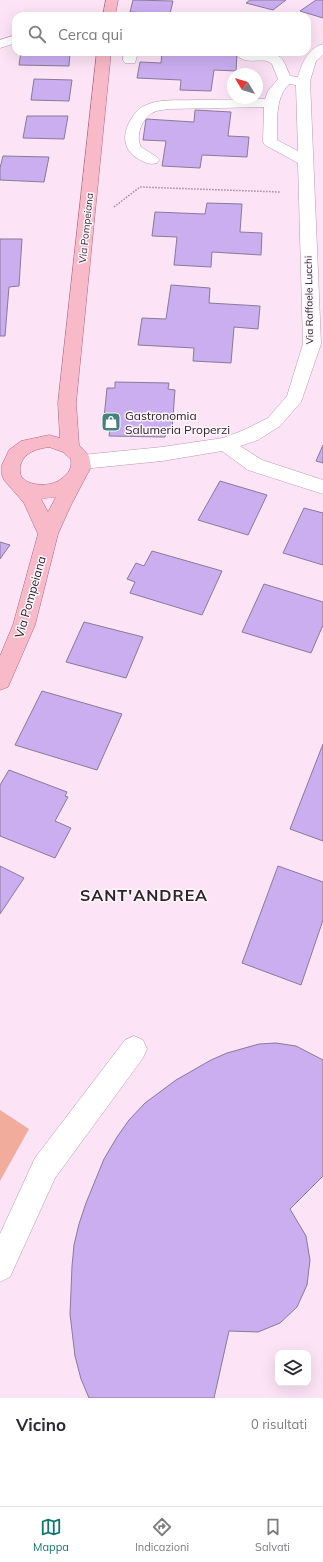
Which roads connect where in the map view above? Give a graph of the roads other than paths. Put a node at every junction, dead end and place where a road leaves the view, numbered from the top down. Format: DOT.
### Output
graph roads {
  1 [pos="112,0"];
  2 [pos="110,12"];
  3 [pos="12,40"];
  4 [pos="0,44"];
  5 [pos="323,48"];
  6 [pos="104,56"];
  7 [pos="249,56"];
  8 [pos="263,56"];
  9 [pos="263,56"];
  10 [pos="285,80"];
  11 [pos="303,81"];
  12 [pos="271,103"];
  13 [pos="152,160"];
  14 [pos="306,160"];
  15 [pos="317,345"];
  16 [pos="67,403"];
  17 [pos="225,444"];
  18 [pos="31,445"];
  19 [pos="70,446"];
  20 [pos="0,451"];
  21 [pos="82,462"];
  22 [pos="9,476"];
  23 [pos="74,482"];
  24 [pos="323,487"];
  25 [pos="48,534"];
  26 [pos="0,681"];
  27 [pos="134,1049"];
  28 [pos="0,1267"];
  1 -- 2 [label="main road"];
  3 -- 4 [label="street"];
  5 -- 11 [label="street, Via Raffaele Lucchi"];
  6 -- 16 [label="main road, Via Pompeiana"];
  7 -- 9 [label="street"];
  8 -- 10 [label="street"];
  10 -- 11 [label="street"];
  10 -- 12 [label="street"];
  11 -- 14 [label="street, Via Raffaele Lucchi"];
  12 -- 13 [label="street"];
  12 -- 14 [label="street"];
  14 -- 15 [label="street, Via Raffaele Lucchi"];
  15 -- 17 [label="street, Via Raffaele Lucchi"];
  16 -- 18 [label="main road"];
  16 -- 19 [label="main road, Via Pompeiana"];
  17 -- 21 [label="street, Via Raffaele Lucchi"];
  17 -- 24 [label="street"];
  18 -- 19 [label="main road"];
  18 -- 20 [label="main road"];
  18 -- 22 [label="main road"];
  19 -- 21 [label="main road"];
  21 -- 23 [label="main road"];
  22 -- 23 [label="main road"];
  22 -- 25 [label="main road"];
  23 -- 25 [label="main road, Via Pompeiana"];
  25 -- 26 [label="main road, Via Pompeiana"];
  27 -- 28 [label="street"];
}
